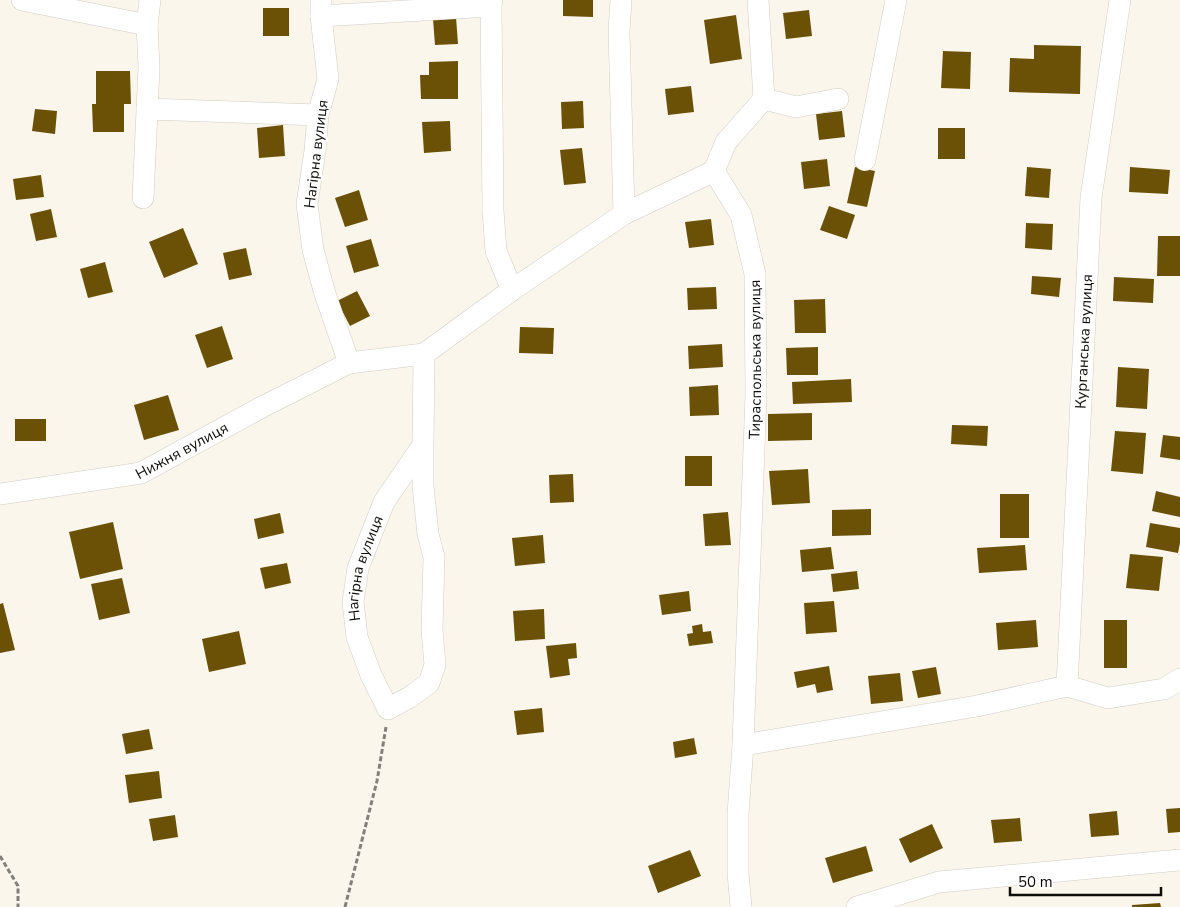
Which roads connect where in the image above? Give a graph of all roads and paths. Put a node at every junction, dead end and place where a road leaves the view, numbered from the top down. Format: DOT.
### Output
graph roads {
  1 [pos="22,0"];
  2 [pos="150,0"];
  3 [pos="621,0"];
  4 [pos="758,0"];
  5 [pos="896,0"];
  6 [pos="1120,0"];
  7 [pos="491,3"];
  8 [pos="321,8"];
  9 [pos="147,25"];
  10 [pos="764,99"];
  11 [pos="838,99"];
  12 [pos="146,109"];
  13 [pos="318,115"];
  14 [pos="865,160"];
  15 [pos="714,171"];
  16 [pos="143,198"];
  17 [pos="624,214"];
  18 [pos="512,290"];
  19 [pos="424,354"];
  20 [pos="349,363"];
  21 [pos="423,445"];
  22 [pos="0,494"];
  23 [pos="1180,679"];
  24 [pos="1067,686"];
  25 [pos="388,709"];
  26 [pos="743,745"];
  27 [pos="0,856"];
  28 [pos="1180,860"];
  29 [pos="18,907"];
  30 [pos="345,907"];
  31 [pos="741,907"];
  32 [pos="856,907"];
  1 -- 9 [label="street"];
  2 -- 9 [label="street"];
  3 -- 17 [label="street"];
  4 -- 10 [label="street"];
  5 -- 14 [label="street"];
  6 -- 24 [label="street, Курганська вулиця"];
  7 -- 8 [label="street"];
  7 -- 18 [label="street"];
  8 -- 13 [label="street, Нагірна вулиця"];
  9 -- 12 [label="street"];
  10 -- 11 [label="street"];
  10 -- 15 [label="street"];
  12 -- 13 [label="street"];
  12 -- 16 [label="street"];
  13 -- 20 [label="street, Нагірна вулиця"];
  15 -- 17 [label="street"];
  15 -- 26 [label="street, Тираспольська вулиця"];
  17 -- 18 [label="street"];
  18 -- 19 [label="street"];
  19 -- 20 [label="street, Нижня вулиця"];
  19 -- 21 [label="street"];
  20 -- 22 [label="street, Нижня вулиця"];
  21 -- 25 [label="street, Нагірна вулиця"];
  21 -- 25 [label="street"];
  23 -- 24 [label="street"];
  24 -- 26 [label="street"];
  25 -- 30 [label="path"];
  26 -- 31 [label="street, Тираспольська вулиця"];
  27 -- 29 [label="path"];
  28 -- 32 [label="street"];
}
